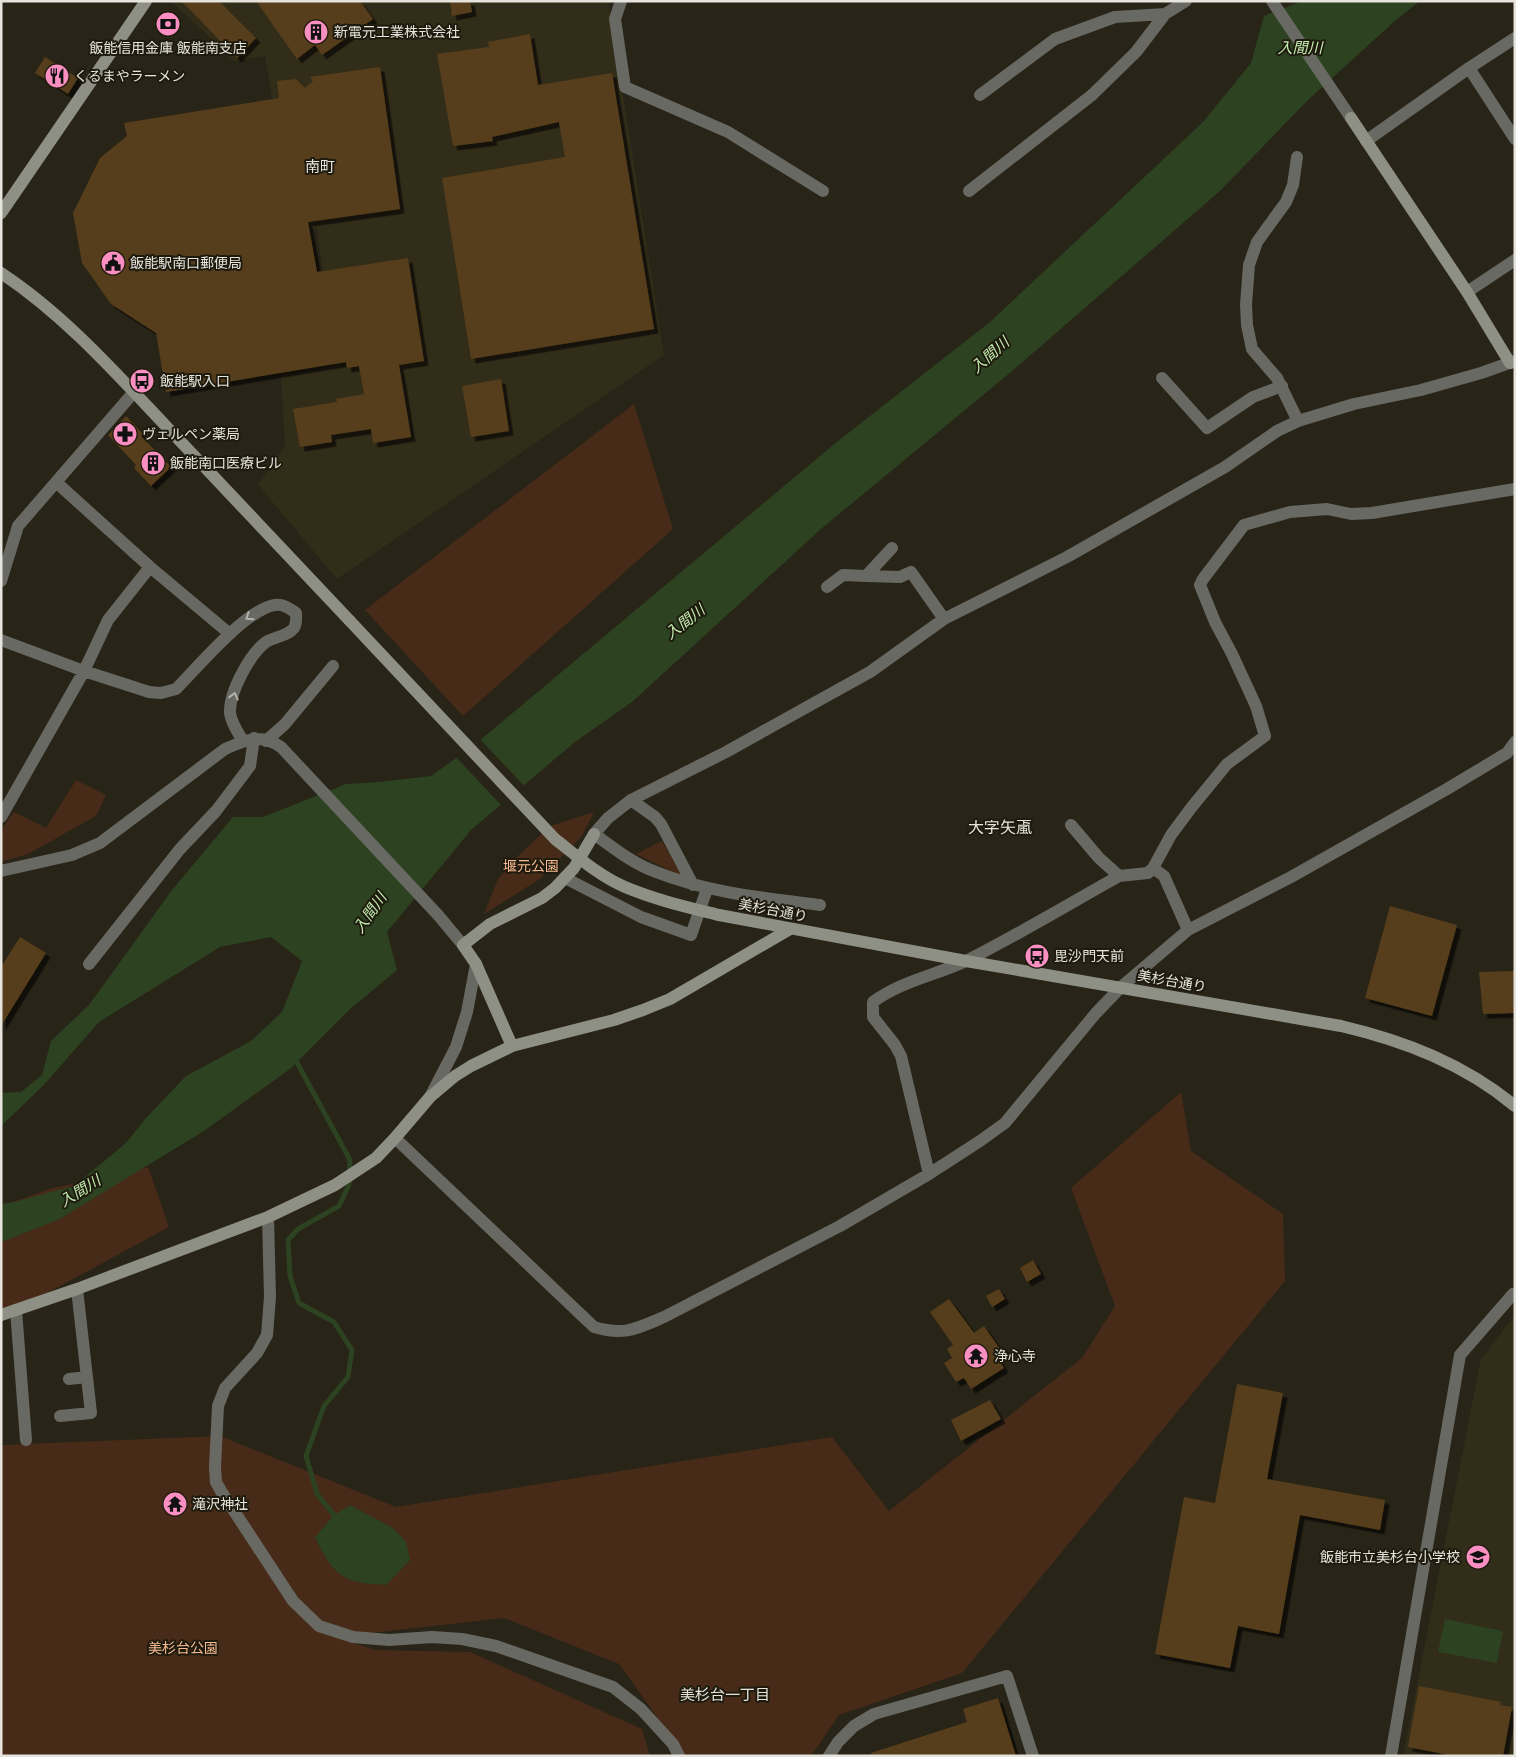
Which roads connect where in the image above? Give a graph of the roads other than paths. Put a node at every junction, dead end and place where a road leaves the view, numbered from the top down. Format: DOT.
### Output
graph roads {
  1 [pos="146,1"];
  2 [pos="621,1"];
  3 [pos="1186,1"];
  4 [pos="1272,1"];
  5 [pos="1165,14"];
  6 [pos="1515,38"];
  7 [pos="1469,68"];
  8 [pos="980,95"];
  9 [pos="1515,139"];
  10 [pos="1366,141"];
  11 [pos="1297,157"];
  12 [pos="822,191"];
  13 [pos="969,192"];
  14 [pos="1,213"];
  15 [pos="1515,260"];
  16 [pos="1,272"];
  17 [pos="1468,292"];
  18 [pos="1513,366"];
  19 [pos="1162,378"];
  20 [pos="1282,386"];
  21 [pos="134,392"];
  22 [pos="1298,421"];
  23 [pos="57,483"];
  24 [pos="1515,489"];
  25 [pos="892,548"];
  26 [pos="150,567"];
  27 [pos="866,576"];
  28 [pos="1,581"];
  29 [pos="827,587"];
  30 [pos="944,619"];
  31 [pos="230,634"];
  32 [pos="1,640"];
  33 [pos="333,666"];
  34 [pos="84,671"];
  35 [pos="254,740"];
  36 [pos="1515,742"];
  37 [pos="630,800"];
  38 [pos="1,818"];
  39 [pos="1071,824"];
  40 [pos="594,834"];
  41 [pos="1153,868"];
  42 [pos="1,871"];
  43 [pos="1119,876"];
  44 [pos="565,878"];
  45 [pos="693,885"];
  46 [pos="707,889"];
  47 [pos="820,905"];
  48 [pos="790,929"];
  49 [pos="1188,930"];
  50 [pos="463,945"];
  51 [pos="966,961"];
  52 [pos="89,964"];
  53 [pos="476,964"];
  54 [pos="1122,987"];
  55 [pos="512,1046"];
  56 [pos="430,1097"];
  57 [pos="1515,1106"];
  58 [pos="395,1138"];
  59 [pos="929,1174"];
  60 [pos="268,1217"];
  61 [pos="77,1289"];
  62 [pos="1515,1295"];
  63 [pos="16,1310"];
  64 [pos="1,1315"];
  65 [pos="87,1377"];
  66 [pos="69,1379"];
  67 [pos="60,1416"];
  68 [pos="26,1440"];
  69 [pos="679,1756"];
  70 [pos="829,1756"];
  71 [pos="1033,1756"];
  72 [pos="1391,1756"];
  1 -- 14 [label="street"];
  2 -- 12 [label="street"];
  3 -- 5 [label="street"];
  4 -- 10 [label="street"];
  5 -- 8 [label="street"];
  5 -- 13 [label="street"];
  6 -- 7 [label="street"];
  7 -- 9 [label="street"];
  7 -- 10 [label="street"];
  10 -- 17 [label="street"];
  11 -- 20 [label="street"];
  15 -- 17 [label="street"];
  16 -- 21 [label="street, 美杉台通り"];
  17 -- 18 [label="street"];
  18 -- 22 [label="street"];
  19 -- 20 [label="street"];
  20 -- 22 [label="street"];
  21 -- 23 [label="street"];
  21 -- 48 [label="street, 美杉台通り, bridge"];
  22 -- 30 [label="street"];
  23 -- 26 [label="street"];
  23 -- 28 [label="street"];
  24 -- 41 [label="street"];
  25 -- 27 [label="street"];
  26 -- 31 [label="street"];
  26 -- 34 [label="street"];
  27 -- 29 [label="street"];
  27 -- 30 [label="street"];
  30 -- 37 [label="street"];
  31 -- 34 [label="street"];
  35 -- 31 [label="street, one-way"];
  32 -- 34 [label="street"];
  33 -- 35 [label="street"];
  34 -- 38 [label="street"];
  35 -- 42 [label="street"];
  35 -- 50 [label="street"];
  35 -- 52 [label="street"];
  36 -- 49 [label="street"];
  37 -- 40 [label="street"];
  37 -- 45 [label="street"];
  39 -- 43 [label="street"];
  40 -- 44 [label="street"];
  40 -- 45 [label="street"];
  41 -- 43 [label="street"];
  41 -- 49 [label="street"];
  43 -- 51 [label="street"];
  44 -- 46 [label="street"];
  44 -- 50 [label="street"];
  45 -- 46 [label="street"];
  46 -- 47 [label="street"];
  48 -- 51 [label="street, 美杉台通り"];
  48 -- 55 [label="street"];
  49 -- 54 [label="street"];
  50 -- 53 [label="street"];
  51 -- 54 [label="street, 美杉台通り"];
  51 -- 59 [label="street"];
  53 -- 55 [label="street"];
  53 -- 56 [label="street"];
  54 -- 57 [label="street, 美杉台通り"];
  54 -- 59 [label="street"];
  55 -- 56 [label="street"];
  56 -- 58 [label="street"];
  58 -- 59 [label="street"];
  58 -- 60 [label="street"];
  60 -- 61 [label="street"];
  60 -- 69 [label="street"];
  61 -- 63 [label="street"];
  61 -- 65 [label="street"];
  62 -- 72 [label="street"];
  63 -- 64 [label="street"];
  63 -- 68 [label="street"];
  65 -- 66 [label="street"];
  65 -- 67 [label="street"];
  70 -- 71 [label="street"];
}
